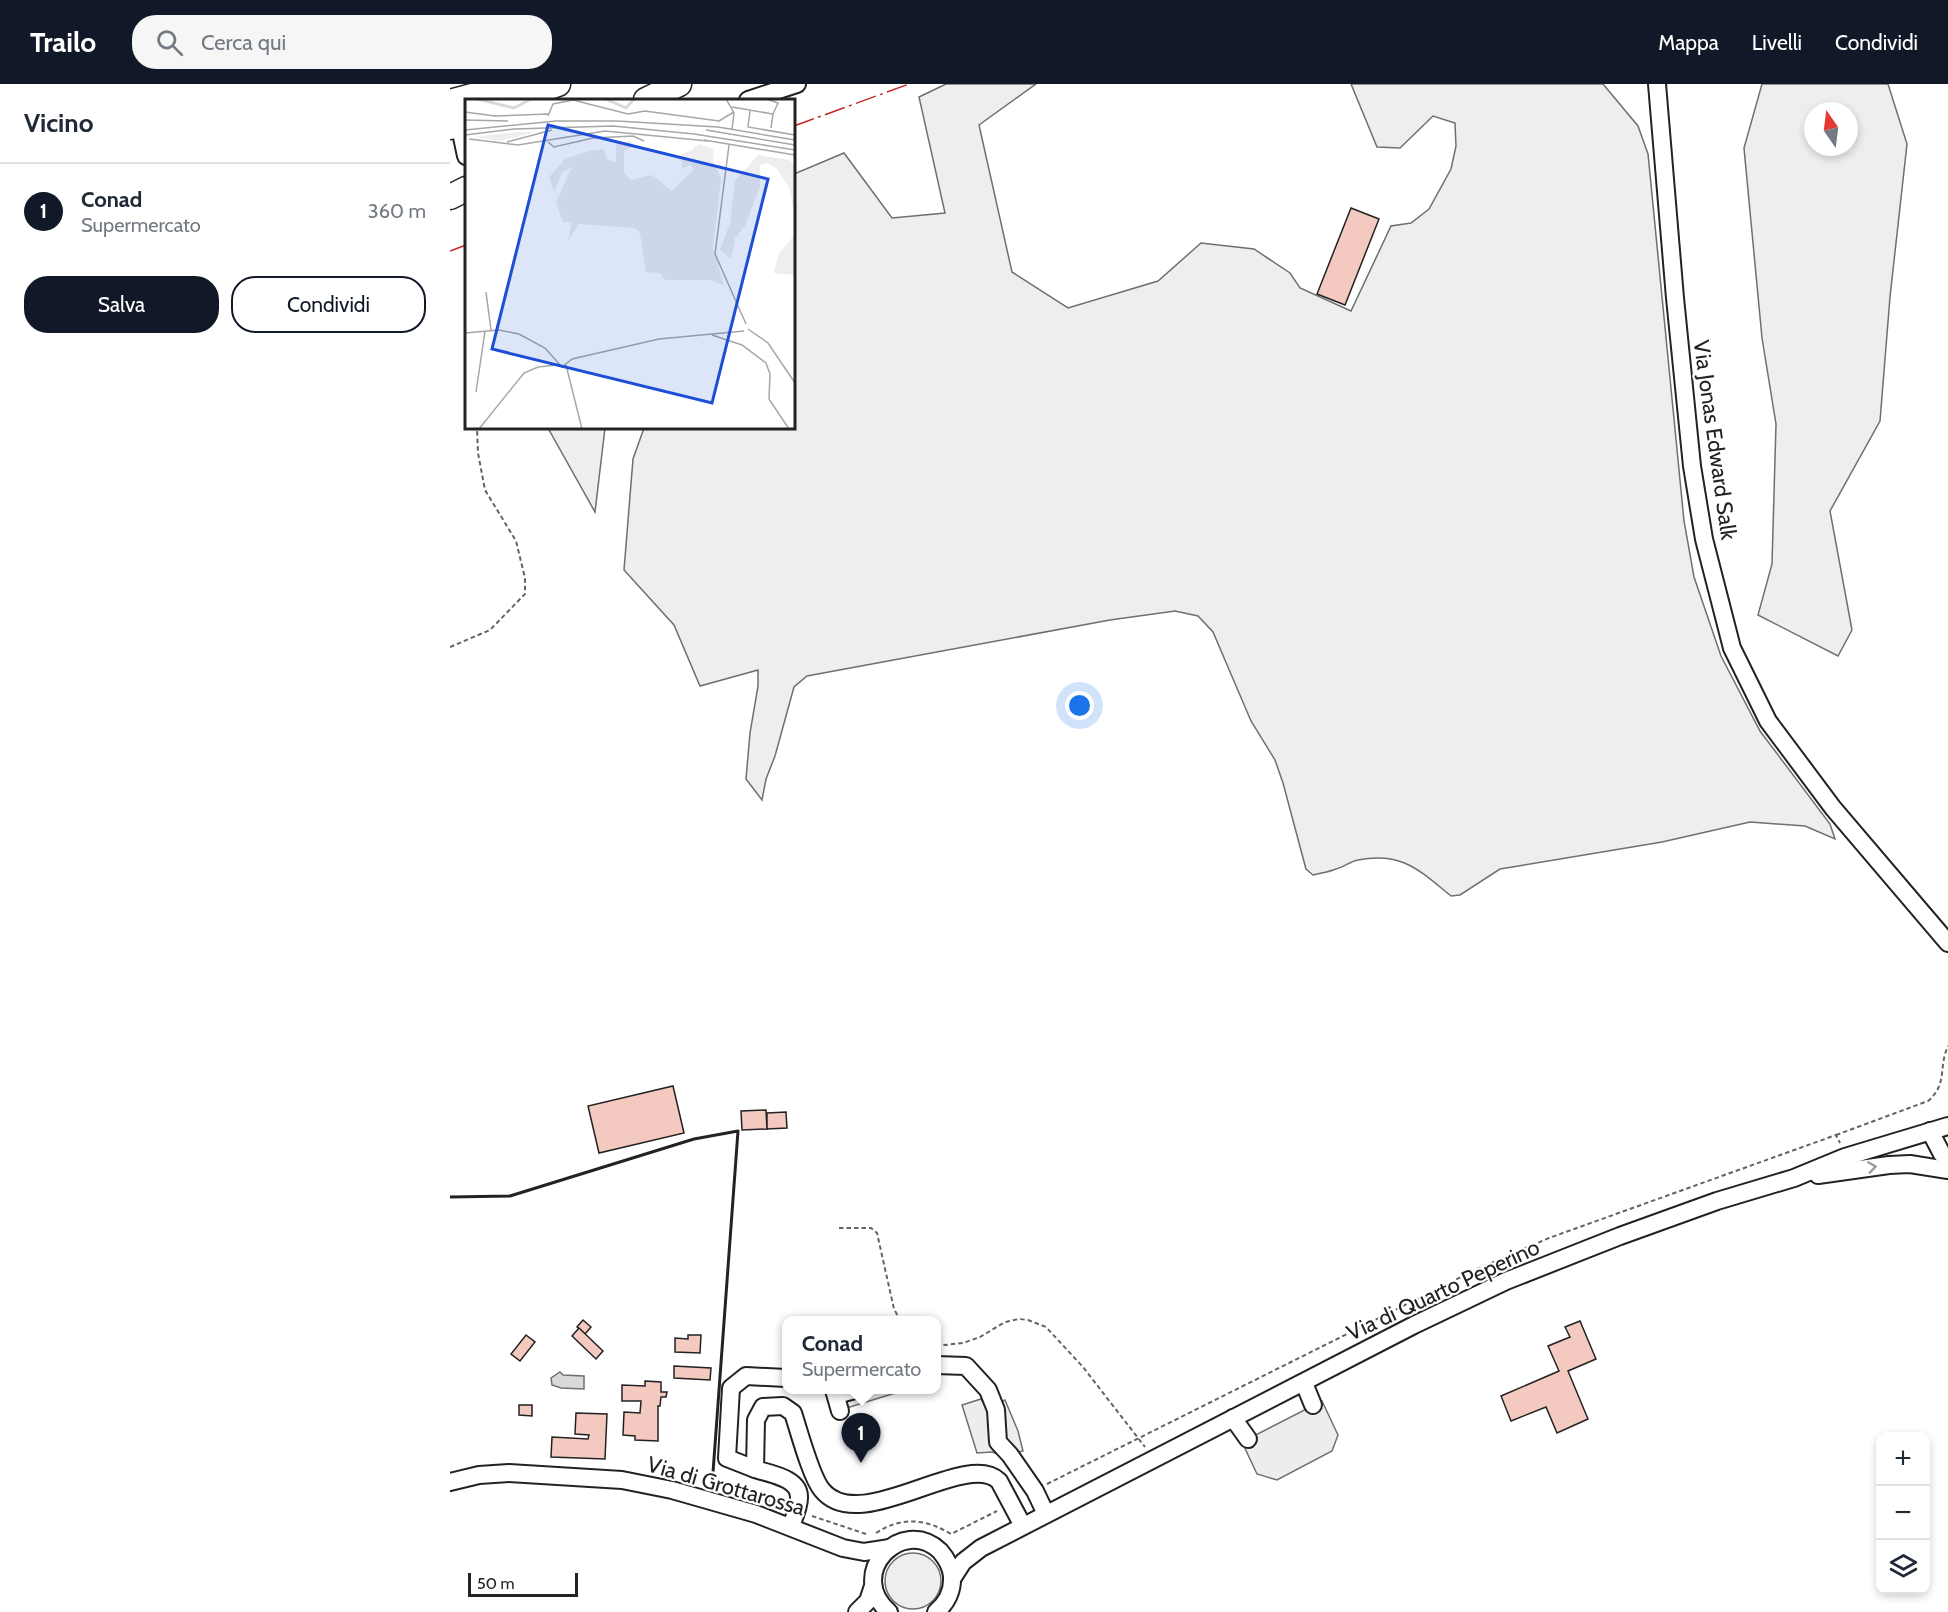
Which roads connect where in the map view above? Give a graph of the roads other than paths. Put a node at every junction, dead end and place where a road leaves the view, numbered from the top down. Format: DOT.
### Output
graph roads {
  1 [pos="516,84"];
  2 [pos="558,84"];
  3 [pos="679,84"];
  4 [pos="797,84"];
  5 [pos="1657,84"];
  6 [pos="515,99"];
  7 [pos="648,99"];
  8 [pos="751,99"];
  9 [pos="450,102"];
  10 [pos="460,128"];
  11 [pos="465,151"];
  12 [pos="465,190"];
  13 [pos="450,197"];
  14 [pos="1948,943"];
  15 [pos="1948,1126"];
  16 [pos="1930,1131"];
  17 [pos="1905,1139"];
  18 [pos="1948,1159"];
  19 [pos="1929,1167"];
  20 [pos="1948,1170"];
  21 [pos="1794,1178"];
  22 [pos="941,1364"];
  23 [pos="782,1378"];
  24 [pos="1304,1383"];
  25 [pos="1313,1405"];
  26 [pos="1233,1418"];
  27 [pos="1248,1439"];
  28 [pos="755,1469"];
  29 [pos="450,1482"];
  30 [pos="1046,1514"];
  31 [pos="793,1518"];
  32 [pos="1023,1526"];
  33 [pos="843,1548"];
  34 [pos="890,1548"];
  35 [pos="981,1548"];
  36 [pos="937,1549"];
  37 [pos="952,1579"];
  38 [pos="873,1582"];
  39 [pos="948,1596"];
  40 [pos="857,1612"];
  41 [pos="889,1612"];
  42 [pos="936,1612"];
  43 [pos="956,1612"];
  1 -- 9 [label="highway"];
  2 -- 6 [label="highway"];
  3 -- 7 [label="highway"];
  4 -- 8 [label="street"];
  5 -- 14 [label="street, Via Jonas Edward Salk"];
  10 -- 11 [label="street"];
  12 -- 13 [label="highway"];
  15 -- 16 [label="street, Via di Quarto Peperino"];
  16 -- 17 [label="street, Via di Quarto Peperino"];
  16 -- 18 [label="street"];
  17 -- 19 [label="street"];
  17 -- 21 [label="street, Via di Quarto Peperino"];
  19 -- 20 [label="street"];
  21 -- 19 [label="street, one-way"];
  21 -- 24 [label="street, Via di Quarto Peperino"];
  22 -- 30 [label="street"];
  23 -- 28 [label="street"];
  24 -- 25 [label="street"];
  24 -- 26 [label="street, Via di Quarto Peperino"];
  26 -- 27 [label="street"];
  26 -- 30 [label="street, Via di Quarto Peperino"];
  28 -- 31 [label="street"];
  28 -- 32 [label="street"];
  29 -- 31 [label="street, Via di Grottarossa"];
  30 -- 32 [label="street, Via di Quarto Peperino"];
  31 -- 33 [label="street, Via di Grottarossa"];
  32 -- 35 [label="street, Via di Quarto Peperino"];
  33 -- 34 [label="street, Via di Grottarossa"];
  33 -- 38 [label="street, Via di Grottarossa"];
  34 -- 36 [label="street, Via di Quarto Peperino"];
  34 -- 38 [label="street"];
  35 -- 36 [label="street, Via di Quarto Peperino"];
  35 -- 37 [label="street, Via di Quarto Peperino"];
  36 -- 37 [label="street"];
  37 -- 39 [label="street"];
  38 -- 40 [label="street"];
  38 -- 41 [label="street, Via di Grottarossa"];
  39 -- 42 [label="street"];
  39 -- 43 [label="street"];
}
